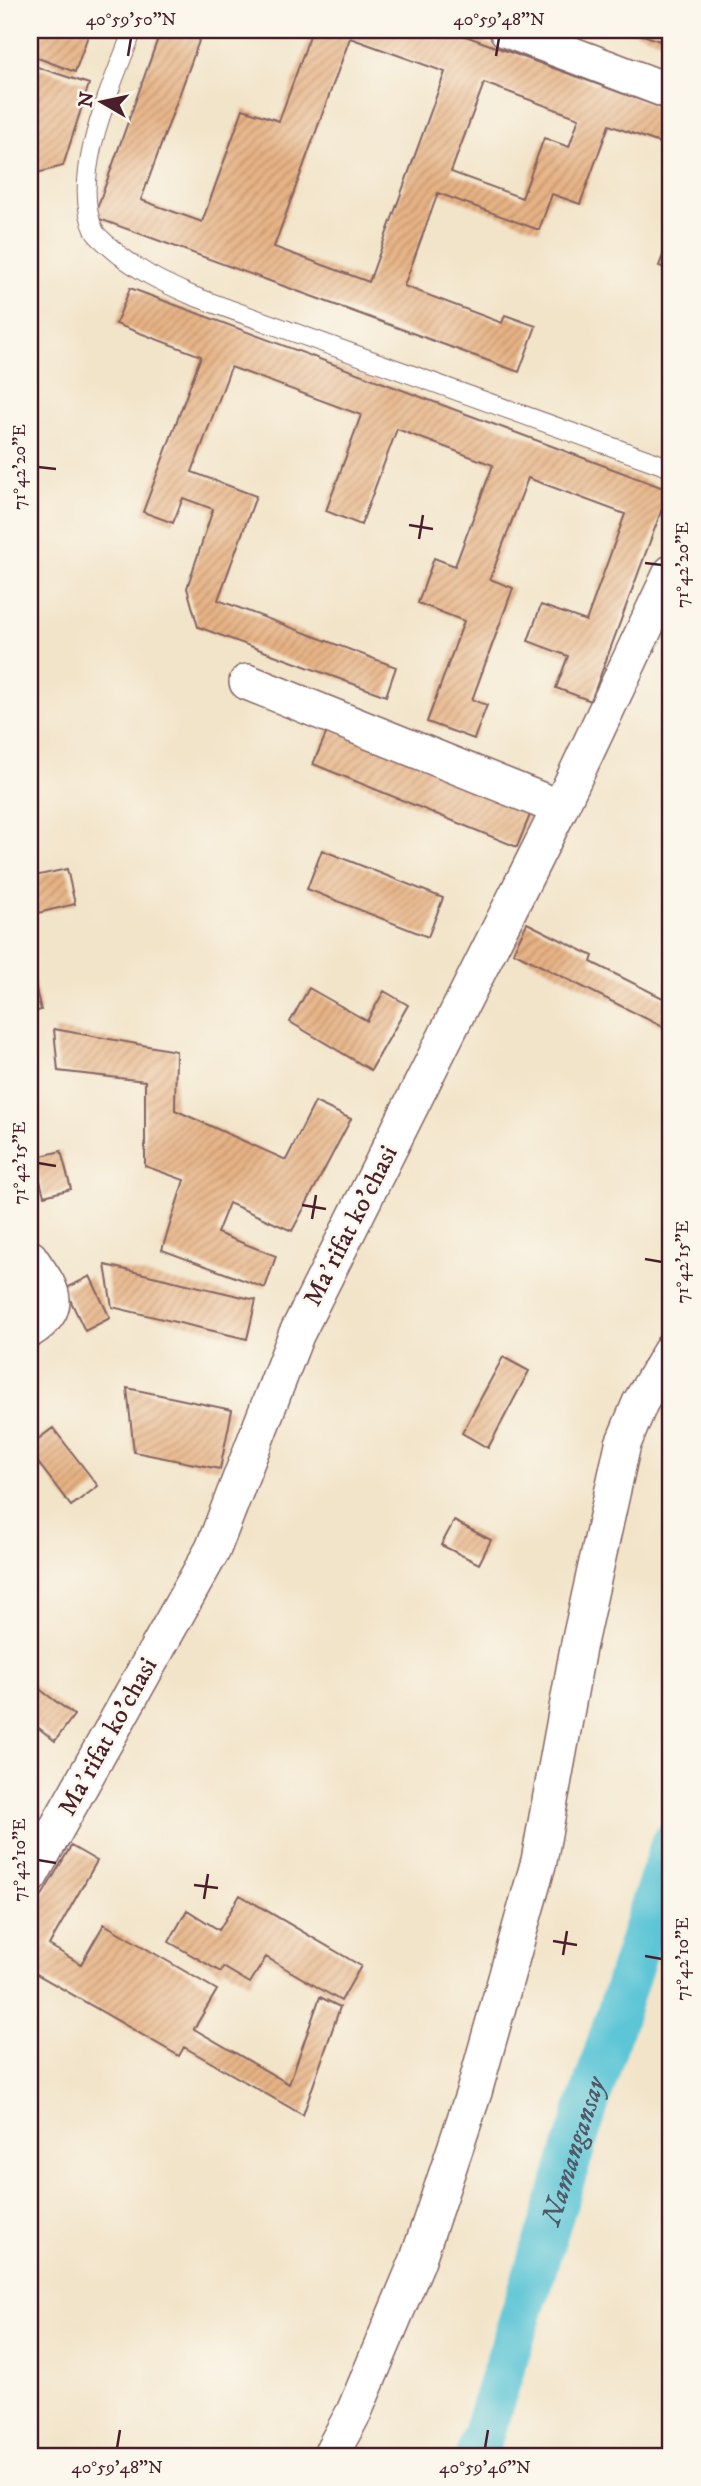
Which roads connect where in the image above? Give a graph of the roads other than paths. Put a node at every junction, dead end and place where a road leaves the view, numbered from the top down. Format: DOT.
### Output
graph roads {
  1 [pos="133,30"];
  2 [pos="507,30"];
  3 [pos="671,92"];
  4 [pos="671,468"];
  5 [pos="671,573"];
  6 [pos="247,682"];
  7 [pos="560,808"];
  8 [pos="30,1258"];
  9 [pos="30,1330"];
  10 [pos="671,1350"];
  11 [pos="30,1876"];
  12 [pos="330,2456"];
  1 -- 4 [label="lane"];
  2 -- 3 [label="street"];
  5 -- 7 [label="street, Maʼrifat ko'chasi"];
  6 -- 7 [label="street"];
  7 -- 11 [label="street, Maʼrifat ko'chasi"];
  8 -- 9 [label="street"];
  10 -- 12 [label="street"];
}
